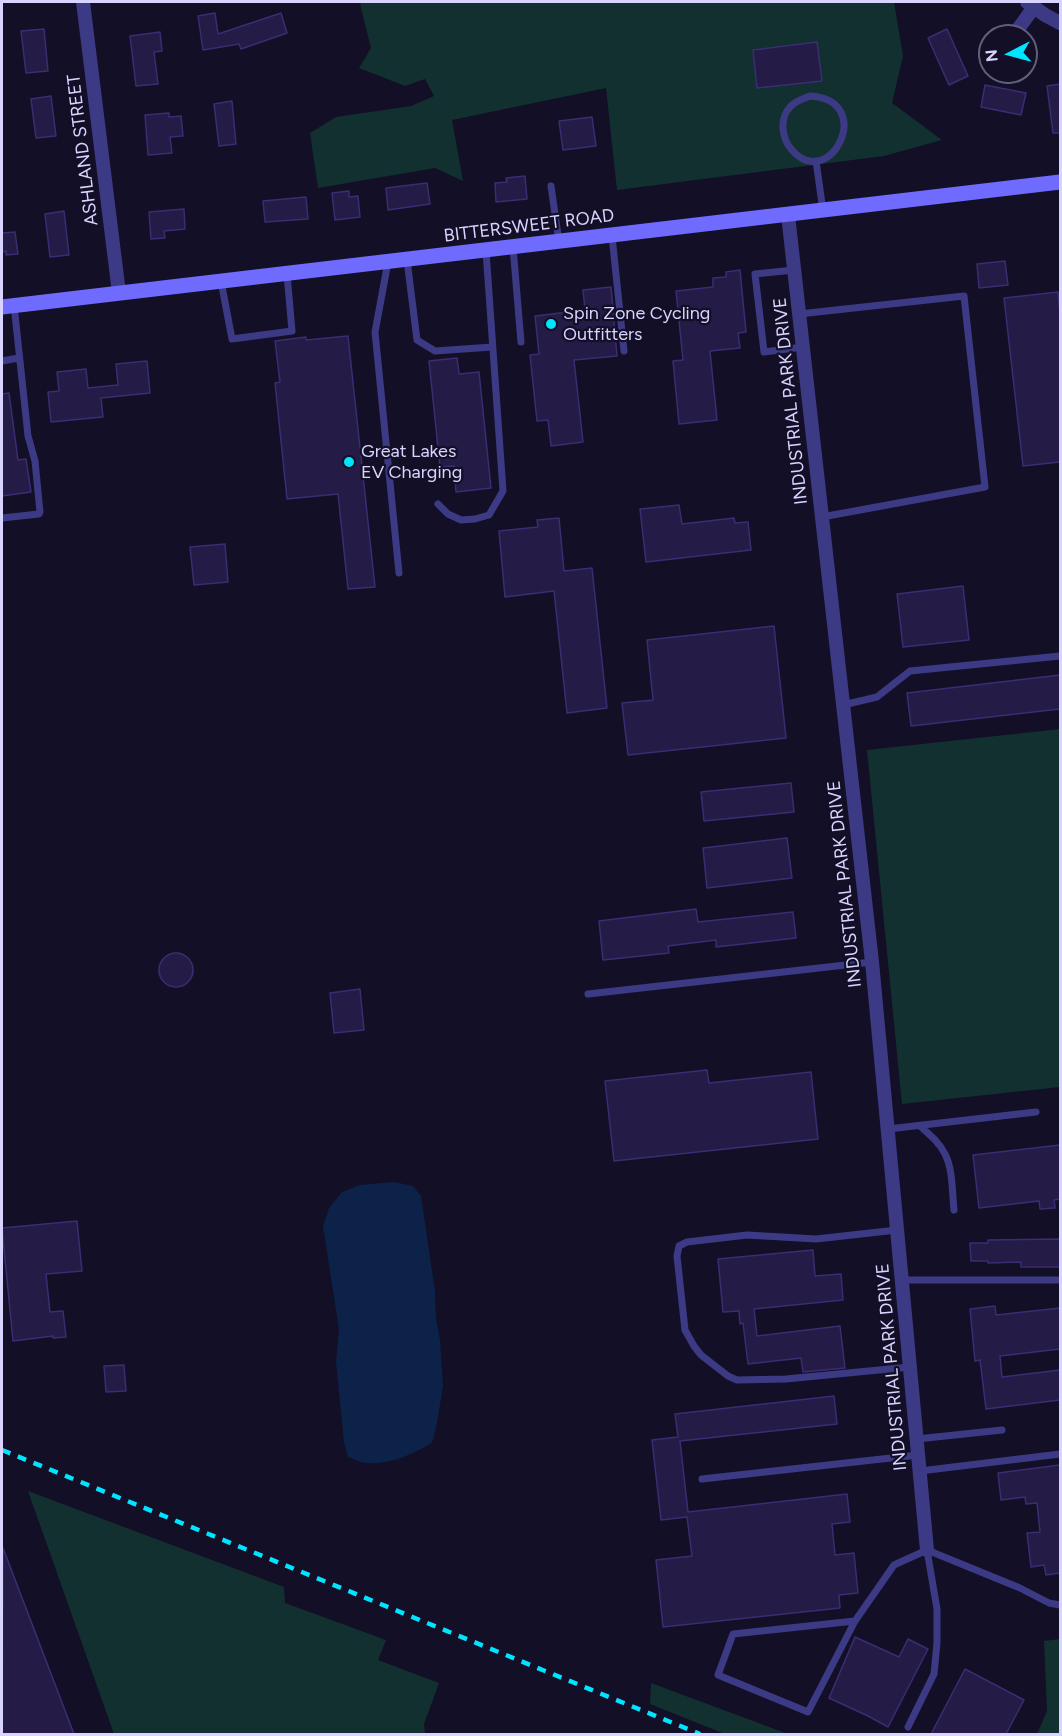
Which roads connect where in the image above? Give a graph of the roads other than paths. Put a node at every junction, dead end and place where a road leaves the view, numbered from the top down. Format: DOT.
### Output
graph roads {
  1 [pos="83,2"];
  2 [pos="1031,4"];
  3 [pos="1060,23"];
  4 [pos="1020,24"];
  5 [pos="816,161"];
  6 [pos="1060,182"];
  7 [pos="551,186"];
  8 [pos="823,211"];
  9 [pos="788,215"];
  10 [pos="612,236"];
  11 [pos="558,242"];
  12 [pos="513,247"];
  13 [pos="486,250"];
  14 [pos="407,260"];
  15 [pos="388,262"];
  16 [pos="794,270"];
  17 [pos="287,274"];
  18 [pos="221,282"];
  19 [pos="119,294"];
  20 [pos="8,306"];
  21 [pos="799,314"];
  22 [pos="521,342"];
  23 [pos="492,347"];
  24 [pos="803,347"];
  25 [pos="624,351"];
  26 [pos="19,358"];
  27 [pos="2,361"];
  28 [pos="438,504"];
  29 [pos="822,517"];
  30 [pos="2,518"];
  31 [pos="399,573"];
  32 [pos="1060,656"];
  33 [pos="843,705"];
  34 [pos="872,962"];
  35 [pos="588,994"];
  36 [pos="1036,1112"];
  37 [pos="920,1126"];
  38 [pos="888,1129"];
  39 [pos="954,1210"];
  40 [pos="897,1230"];
  41 [pos="902,1280"];
  42 [pos="1060,1280"];
  43 [pos="910,1367"];
  44 [pos="1002,1430"];
  45 [pos="917,1439"];
  46 [pos="1060,1454"];
  47 [pos="918,1455"];
  48 [pos="920,1471"];
  49 [pos="702,1479"];
  50 [pos="927,1550"];
  51 [pos="1060,1605"];
  52 [pos="855,1621"];
  53 [pos="908,1726"];
  1 -- 19 [label="street, ASHLAND STREET"];
  2 -- 3 [label="street"];
  2 -- 4 [label="street"];
  5 -- 5 [label="lane"];
  5 -- 8 [label="lane"];
  6 -- 8 [label="street, BITTERSWEET ROAD"];
  7 -- 11 [label="lane"];
  8 -- 9 [label="street, BITTERSWEET ROAD"];
  9 -- 10 [label="street, BITTERSWEET ROAD"];
  9 -- 16 [label="street, INDUSTRIAL PARK DRIVE"];
  10 -- 11 [label="street, BITTERSWEET ROAD"];
  10 -- 25 [label="lane"];
  11 -- 12 [label="street, BITTERSWEET ROAD"];
  12 -- 13 [label="street, BITTERSWEET ROAD"];
  12 -- 22 [label="lane"];
  13 -- 14 [label="street, BITTERSWEET ROAD"];
  13 -- 23 [label="lane"];
  14 -- 15 [label="street, BITTERSWEET ROAD"];
  14 -- 23 [label="lane"];
  15 -- 17 [label="street, BITTERSWEET ROAD"];
  15 -- 31 [label="lane"];
  16 -- 21 [label="street, INDUSTRIAL PARK DRIVE"];
  16 -- 24 [label="lane"];
  17 -- 18 [label="street, BITTERSWEET ROAD"];
  17 -- 18 [label="lane"];
  18 -- 19 [label="street, BITTERSWEET ROAD"];
  19 -- 20 [label="street, BITTERSWEET ROAD"];
  20 -- 26 [label="lane"];
  21 -- 24 [label="street, INDUSTRIAL PARK DRIVE"];
  21 -- 29 [label="lane"];
  23 -- 28 [label="lane"];
  24 -- 29 [label="street, INDUSTRIAL PARK DRIVE"];
  26 -- 27 [label="lane"];
  26 -- 30 [label="lane"];
  29 -- 33 [label="street, INDUSTRIAL PARK DRIVE"];
  32 -- 33 [label="lane"];
  33 -- 34 [label="street, INDUSTRIAL PARK DRIVE"];
  34 -- 35 [label="lane"];
  34 -- 38 [label="street, INDUSTRIAL PARK DRIVE"];
  36 -- 37 [label="lane"];
  37 -- 38 [label="lane"];
  37 -- 39 [label="lane"];
  38 -- 40 [label="street, INDUSTRIAL PARK DRIVE"];
  40 -- 41 [label="street, INDUSTRIAL PARK DRIVE"];
  40 -- 43 [label="lane"];
  41 -- 42 [label="lane"];
  41 -- 43 [label="street, INDUSTRIAL PARK DRIVE"];
  43 -- 45 [label="street, INDUSTRIAL PARK DRIVE"];
  44 -- 45 [label="lane"];
  45 -- 47 [label="street, INDUSTRIAL PARK DRIVE"];
  46 -- 48 [label="lane"];
  47 -- 48 [label="street, INDUSTRIAL PARK DRIVE"];
  47 -- 49 [label="lane"];
  48 -- 50 [label="street, INDUSTRIAL PARK DRIVE"];
  50 -- 51 [label="lane"];
  50 -- 52 [label="lane"];
  50 -- 53 [label="lane"];
  52 -- 52 [label="lane"];
}
